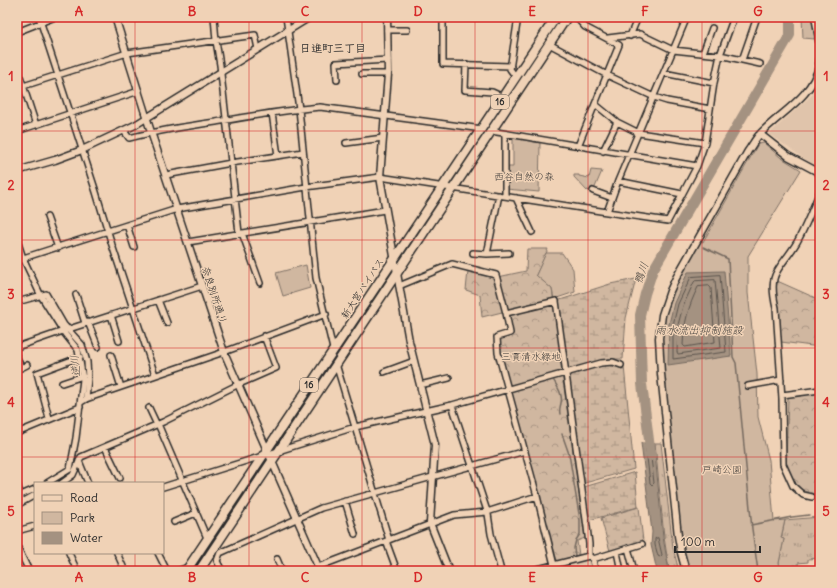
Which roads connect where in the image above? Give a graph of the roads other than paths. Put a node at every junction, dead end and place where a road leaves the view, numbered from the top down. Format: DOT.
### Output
graph roads {
  1 [pos="39,17"];
  2 [pos="55,17"];
  3 [pos="115,17"];
  4 [pos="214,17"];
  5 [pos="286,17"];
  6 [pos="310,17"];
  7 [pos="387,17"];
  8 [pos="443,17"];
  9 [pos="518,17"];
  10 [pos="556,17"];
  11 [pos="568,17"];
  12 [pos="576,17"];
  13 [pos="638,17"];
  14 [pos="687,17"];
  15 [pos="734,17"];
  16 [pos="757,17"];
  17 [pos="815,17"];
  18 [pos="40,23"];
  19 [pos="712,28"];
  20 [pos="388,30"];
  21 [pos="406,30"];
  22 [pos="288,31"];
  23 [pos="17,32"];
  24 [pos="630,36"];
  25 [pos="607,38"];
  26 [pos="216,41"];
  27 [pos="549,44"];
  28 [pos="258,49"];
  29 [pos="672,50"];
  30 [pos="127,52"];
  31 [pos="703,53"];
  32 [pos="720,55"];
  33 [pos="388,60"];
  34 [pos="742,60"];
  35 [pos="466,64"];
  36 [pos="760,64"];
  37 [pos="511,66"];
  38 [pos="17,67"];
  39 [pos="221,73"];
  40 [pos="664,73"];
  41 [pos="58,74"];
  42 [pos="362,74"];
  43 [pos="388,74"];
  44 [pos="607,75"];
  45 [pos="516,77"];
  46 [pos="338,80"];
  47 [pos="714,83"];
  48 [pos="23,86"];
  49 [pos="17,88"];
  50 [pos="139,91"];
  51 [pos="503,97"];
  52 [pos="654,97"];
  53 [pos="595,104"];
  54 [pos="299,109"];
  55 [pos="710,109"];
  56 [pos="272,113"];
  57 [pos="71,114"];
  58 [pos="385,117"];
  59 [pos="147,118"];
  60 [pos="226,120"];
  61 [pos="617,122"];
  62 [pos="36,125"];
  63 [pos="482,129"];
  64 [pos="17,131"];
  65 [pos="124,131"];
  66 [pos="491,131"];
  67 [pos="151,132"];
  68 [pos="639,132"];
  69 [pos="506,134"];
  70 [pos="760,134"];
  71 [pos="383,138"];
  72 [pos="346,143"];
  73 [pos="705,143"];
  74 [pos="578,146"];
  75 [pos="82,150"];
  76 [pos="603,151"];
  77 [pos="303,152"];
  78 [pos="630,155"];
  79 [pos="278,156"];
  80 [pos="231,163"];
  81 [pos="697,166"];
  82 [pos="17,171"];
  83 [pos="820,173"];
  84 [pos="166,175"];
  85 [pos="380,177"];
  86 [pos="618,181"];
  87 [pos="443,186"];
  88 [pos="306,187"];
  89 [pos="454,188"];
  90 [pos="593,191"];
  91 [pos="820,191"];
  92 [pos="682,194"];
  93 [pos="499,195"];
  94 [pos="505,196"];
  95 [pos="516,198"];
  96 [pos="612,198"];
  97 [pos="235,199"];
  98 [pos="177,209"];
  99 [pos="385,210"];
  100 [pos="607,212"];
  101 [pos="47,217"];
  102 [pos="310,222"];
  103 [pos="127,225"];
  104 [pos="108,231"];
  105 [pos="532,232"];
  106 [pos="240,233"];
  107 [pos="17,240"];
  108 [pos="188,242"];
  109 [pos="134,247"];
  110 [pos="58,248"];
  111 [pos="473,253"];
  112 [pos="509,253"];
  113 [pos="487,254"];
  114 [pos="25,258"];
  115 [pos="393,259"];
  116 [pos="17,260"];
  117 [pos="396,274"];
  118 [pos="260,283"];
  119 [pos="202,286"];
  120 [pos="398,286"];
  121 [pos="43,295"];
  122 [pos="76,295"];
  123 [pos="158,300"];
  124 [pos="17,302"];
  125 [pos="132,308"];
  126 [pos="506,313"];
  127 [pos="326,314"];
  128 [pos="111,315"];
  129 [pos="87,323"];
  130 [pos="167,324"];
  131 [pos="66,330"];
  132 [pos="264,336"];
  133 [pos="119,341"];
  134 [pos="17,347"];
  135 [pos="98,347"];
  136 [pos="334,349"];
  137 [pos="224,352"];
  138 [pos="111,355"];
  139 [pos="17,357"];
  140 [pos="80,357"];
  141 [pos="414,361"];
  142 [pos="336,364"];
  143 [pos="621,365"];
  144 [pos="27,366"];
  145 [pos="384,372"];
  146 [pos="566,372"];
  147 [pos="155,375"];
  148 [pos="83,376"];
  149 [pos="449,378"];
  150 [pos="781,380"];
  151 [pos="62,383"];
  152 [pos="237,385"];
  153 [pos="420,385"];
  154 [pos="748,386"];
  155 [pos="121,387"];
  156 [pos="508,390"];
  157 [pos="820,390"];
  158 [pos="782,395"];
  159 [pos="83,402"];
  160 [pos="452,405"];
  161 [pos="150,408"];
  162 [pos="426,411"];
  163 [pos="49,418"];
  164 [pos="158,424"];
  165 [pos="355,427"];
  166 [pos="17,432"];
  167 [pos="105,447"];
  168 [pos="279,450"];
  169 [pos="525,451"];
  170 [pos="266,452"];
  171 [pos="272,462"];
  172 [pos="76,463"];
  173 [pos="472,466"];
  174 [pos="434,477"];
  175 [pos="120,478"];
  176 [pos="182,481"];
  177 [pos="49,482"];
  178 [pos="63,482"];
  179 [pos="87,482"];
  180 [pos="17,483"];
  181 [pos="164,486"];
  182 [pos="34,490"];
  183 [pos="376,493"];
  184 [pos="34,495"];
  185 [pos="537,496"];
  186 [pos="812,497"];
  187 [pos="21,498"];
  188 [pos="345,501"];
  189 [pos="17,505"];
  190 [pos="196,512"];
  191 [pos="487,512"];
  192 [pos="297,518"];
  193 [pos="174,522"];
  194 [pos="430,523"];
  195 [pos="34,526"];
  196 [pos="17,531"];
  197 [pos="355,534"];
  198 [pos="207,538"];
  199 [pos="387,540"];
  200 [pos="642,544"];
  201 [pos="17,546"];
  202 [pos="628,548"];
  203 [pos="617,552"];
  204 [pos="69,554"];
  205 [pos="117,554"];
  206 [pos="158,554"];
  207 [pos="591,558"];
  208 [pos="277,559"];
  209 [pos="554,565"];
  210 [pos="187,569"];
  211 [pos="319,569"];
  212 [pos="29,571"];
  213 [pos="77,571"];
  214 [pos="125,571"];
  215 [pos="167,571"];
  216 [pos="178,571"];
  217 [pos="199,571"];
  218 [pos="222,571"];
  219 [pos="282,571"];
  220 [pos="397,571"];
  221 [pos="449,571"];
  222 [pos="501,571"];
  223 [pos="530,571"];
  224 [pos="595,571"];
  225 [pos="621,571"];
  226 [pos="634,571"];
  227 [pos="686,571"];
  1 -- 18 [label="street"];
  2 -- 18 [label="street"];
  3 -- 30 [label="street, 奈良別所通り"];
  4 -- 26 [label="street"];
  5 -- 22 [label="street"];
  6 -- 22 [label="street"];
  7 -- 20 [label="street"];
  8 -- 35 [label="street"];
  9 -- 37 [label="street"];
  10 -- 45 [label="highway, 新大宮バイパス / 16"];
  11 -- 27 [label="highway, 新大宮バイパス / 16"];
  12 -- 25 [label="street"];
  13 -- 24 [label="street"];
  14 -- 29 [label="street"];
  15 -- 32 [label="street"];
  16 -- 34 [label="street"];
  17 -- 70 [label="street"];
  18 -- 23 [label="street"];
  18 -- 41 [label="street"];
  19 -- 31 [label="street"];
  20 -- 21 [label="street"];
  20 -- 33 [label="street"];
  22 -- 28 [label="street"];
  22 -- 54 [label="street"];
  24 -- 25 [label="street"];
  24 -- 29 [label="street"];
  25 -- 44 [label="street"];
  26 -- 28 [label="street"];
  26 -- 30 [label="street"];
  26 -- 39 [label="street"];
  27 -- 44 [label="street"];
  27 -- 66 [label="highway, 新大宮バイパス / 16"];
  28 -- 39 [label="street"];
  29 -- 31 [label="street"];
  29 -- 40 [label="street"];
  30 -- 41 [label="street"];
  30 -- 50 [label="street, 奈良別所通り"];
  31 -- 32 [label="street"];
  32 -- 34 [label="street"];
  32 -- 47 [label="street"];
  33 -- 43 [label="street"];
  33 -- 46 [label="street"];
  34 -- 36 [label="street"];
  35 -- 37 [label="street"];
  35 -- 51 [label="street"];
  37 -- 45 [label="street"];
  38 -- 48 [label="street"];
  39 -- 59 [label="street"];
  39 -- 60 [label="street"];
  40 -- 47 [label="street"];
  40 -- 52 [label="street"];
  41 -- 48 [label="street"];
  41 -- 57 [label="street"];
  42 -- 43 [label="street"];
  43 -- 58 [label="street"];
  44 -- 52 [label="street"];
  44 -- 53 [label="street"];
  45 -- 51 [label="highway, 新大宮バイパス / 16"];
  47 -- 55 [label="street"];
  48 -- 49 [label="street"];
  48 -- 62 [label="street"];
  50 -- 57 [label="street"];
  50 -- 59 [label="street, 奈良別所通り"];
  51 -- 63 [label="highway, 新大宮バイパス / 16"];
  52 -- 55 [label="street"];
  52 -- 68 [label="street"];
  53 -- 61 [label="street"];
  53 -- 74 [label="street"];
  54 -- 56 [label="street"];
  54 -- 58 [label="street"];
  54 -- 77 [label="street"];
  55 -- 73 [label="street"];
  56 -- 60 [label="street"];
  56 -- 79 [label="street"];
  57 -- 62 [label="street"];
  57 -- 75 [label="street"];
  58 -- 63 [label="street"];
  58 -- 71 [label="street"];
  59 -- 65 [label="street"];
  59 -- 67 [label="street, 奈良別所通り"];
  60 -- 67 [label="street"];
  60 -- 80 [label="street"];
  61 -- 68 [label="street"];
  61 -- 76 [label="street"];
  62 -- 64 [label="street"];
  63 -- 87 [label="highway, 新大宮バイパス / 16"];
  65 -- 67 [label="street"];
  65 -- 75 [label="street"];
  66 -- 69 [label="street"];
  66 -- 89 [label="highway, 新大宮バイパス / 16"];
  67 -- 84 [label="street, 奈良別所通り"];
  68 -- 73 [label="street"];
  68 -- 78 [label="street"];
  69 -- 74 [label="street"];
  69 -- 94 [label="street"];
  70 -- 83 [label="street"];
  70 -- 227 [label="street"];
  71 -- 72 [label="street"];
  71 -- 85 [label="street"];
  73 -- 81 [label="street"];
  74 -- 76 [label="street"];
  75 -- 82 [label="street"];
  75 -- 104 [label="street"];
  76 -- 78 [label="street"];
  77 -- 79 [label="street"];
  77 -- 88 [label="street"];
  78 -- 81 [label="street"];
  78 -- 86 [label="street"];
  79 -- 80 [label="street"];
  80 -- 84 [label="street"];
  80 -- 97 [label="street"];
  81 -- 92 [label="street"];
  84 -- 98 [label="street, 奈良別所通り"];
  85 -- 87 [label="street"];
  85 -- 88 [label="street"];
  85 -- 99 [label="street"];
  86 -- 92 [label="street"];
  86 -- 96 [label="street"];
  87 -- 89 [label="street"];
  87 -- 115 [label="highway, 新大宮バイパス / 16"];
  88 -- 97 [label="street"];
  88 -- 102 [label="street"];
  89 -- 93 [label="street"];
  89 -- 117 [label="highway, 新大宮バイパス / 16"];
  90 -- 96 [label="street"];
  91 -- 150 [label="street"];
  92 -- 100 [label="street"];
  93 -- 94 [label="street"];
  93 -- 113 [label="street"];
  94 -- 95 [label="street"];
  95 -- 100 [label="street"];
  95 -- 105 [label="street"];
  96 -- 100 [label="street"];
  97 -- 98 [label="street"];
  97 -- 106 [label="street"];
  98 -- 103 [label="street"];
  98 -- 108 [label="street, 奈良別所通り"];
  99 -- 102 [label="street"];
  99 -- 115 [label="street"];
  101 -- 110 [label="street"];
  102 -- 106 [label="street"];
  102 -- 127 [label="street"];
  103 -- 104 [label="street"];
  103 -- 109 [label="street"];
  104 -- 110 [label="street"];
  104 -- 125 [label="street"];
  106 -- 108 [label="street"];
  106 -- 118 [label="street"];
  107 -- 114 [label="street"];
  108 -- 119 [label="street, 奈良別所通り"];
  110 -- 114 [label="street"];
  111 -- 113 [label="street"];
  112 -- 113 [label="street"];
  114 -- 116 [label="street"];
  114 -- 121 [label="street"];
  115 -- 117 [label="street"];
  115 -- 136 [label="highway, 新大宮バイパス / 16"];
  117 -- 120 [label="street"];
  117 -- 142 [label="highway, 新大宮バイパス / 16"];
  119 -- 123 [label="street"];
  119 -- 137 [label="street, 奈良別所通り"];
  120 -- 126 [label="street"];
  120 -- 141 [label="street"];
  121 -- 124 [label="street"];
  121 -- 131 [label="street"];
  122 -- 129 [label="street"];
  123 -- 125 [label="street"];
  123 -- 130 [label="street"];
  125 -- 128 [label="street"];
  125 -- 147 [label="street"];
  126 -- 146 [label="street"];
  126 -- 156 [label="street"];
  127 -- 132 [label="street"];
  127 -- 136 [label="street"];
  128 -- 129 [label="street"];
  128 -- 133 [label="street"];
  129 -- 131 [label="street"];
  129 -- 135 [label="street"];
  131 -- 134 [label="street"];
  131 -- 140 [label="street"];
  131 -- 159 [label="street"];
  132 -- 137 [label="street"];
  132 -- 152 [label="street"];
  136 -- 170 [label="highway, 新大宮バイパス / 16"];
  137 -- 147 [label="street"];
  137 -- 152 [label="street, 奈良別所通り"];
  138 -- 155 [label="street"];
  139 -- 144 [label="street"];
  140 -- 148 [label="street"];
  140 -- 163 [label="street"];
  141 -- 145 [label="street"];
  141 -- 153 [label="street"];
  142 -- 165 [label="street"];
  142 -- 168 [label="highway, 新大宮バイパス / 16"];
  143 -- 146 [label="street"];
  146 -- 156 [label="street"];
  146 -- 207 [label="street"];
  147 -- 155 [label="street"];
  148 -- 151 [label="street"];
  148 -- 159 [label="street"];
  149 -- 153 [label="street"];
  150 -- 154 [label="street"];
  150 -- 158 [label="street"];
  152 -- 164 [label="street"];
  152 -- 170 [label="street, 奈良別所通り"];
  153 -- 162 [label="street"];
  155 -- 159 [label="street"];
  156 -- 160 [label="street"];
  156 -- 169 [label="street"];
  157 -- 158 [label="street"];
  158 -- 186 [label="street"];
  159 -- 163 [label="street"];
  159 -- 172 [label="street"];
  160 -- 162 [label="street"];
  160 -- 173 [label="street"];
  161 -- 164 [label="street"];
  162 -- 165 [label="street"];
  162 -- 174 [label="street"];
  163 -- 166 [label="street"];
  164 -- 167 [label="street"];
  164 -- 176 [label="street"];
  165 -- 168 [label="street"];
  165 -- 183 [label="street"];
  167 -- 172 [label="street"];
  167 -- 175 [label="street"];
  168 -- 170 [label="street"];
  168 -- 171 [label="highway, 新大宮バイパス / 16"];
  169 -- 173 [label="street"];
  169 -- 185 [label="street"];
  170 -- 171 [label="street, 奈良別所通り"];
  170 -- 176 [label="street"];
  170 -- 198 [label="highway, 新大宮バイパス / 16"];
  171 -- 192 [label="street, 奈良別所通り"];
  171 -- 217 [label="highway, 新大宮バイパス / 16"];
  172 -- 177 [label="street"];
  172 -- 178 [label="street"];
  172 -- 179 [label="street"];
  173 -- 174 [label="street"];
  173 -- 191 [label="street"];
  174 -- 183 [label="street"];
  174 -- 194 [label="street"];
  176 -- 181 [label="street"];
  176 -- 190 [label="street"];
  180 -- 187 [label="street"];
  182 -- 187 [label="street"];
  183 -- 188 [label="street"];
  183 -- 199 [label="street"];
  184 -- 187 [label="street"];
  185 -- 191 [label="street"];
  185 -- 209 [label="street"];
  187 -- 189 [label="street"];
  188 -- 192 [label="street"];
  188 -- 197 [label="street"];
  190 -- 193 [label="street"];
  190 -- 198 [label="street"];
  191 -- 194 [label="street"];
  191 -- 222 [label="street"];
  192 -- 211 [label="street, 奈良別所通り"];
  192 -- 218 [label="street"];
  194 -- 199 [label="street"];
  194 -- 221 [label="street"];
  195 -- 196 [label="street"];
  198 -- 210 [label="highway, 新大宮バイパス / 16"];
  199 -- 211 [label="street"];
  199 -- 220 [label="street"];
  200 -- 202 [label="street"];
  201 -- 212 [label="street"];
  202 -- 203 [label="street"];
  202 -- 226 [label="street"];
  203 -- 207 [label="street"];
  203 -- 225 [label="street"];
  204 -- 213 [label="street"];
  205 -- 214 [label="street"];
  206 -- 215 [label="street"];
  207 -- 209 [label="street"];
  207 -- 224 [label="street"];
  208 -- 219 [label="street"];
  209 -- 223 [label="street"];
  210 -- 216 [label="street"];
}
